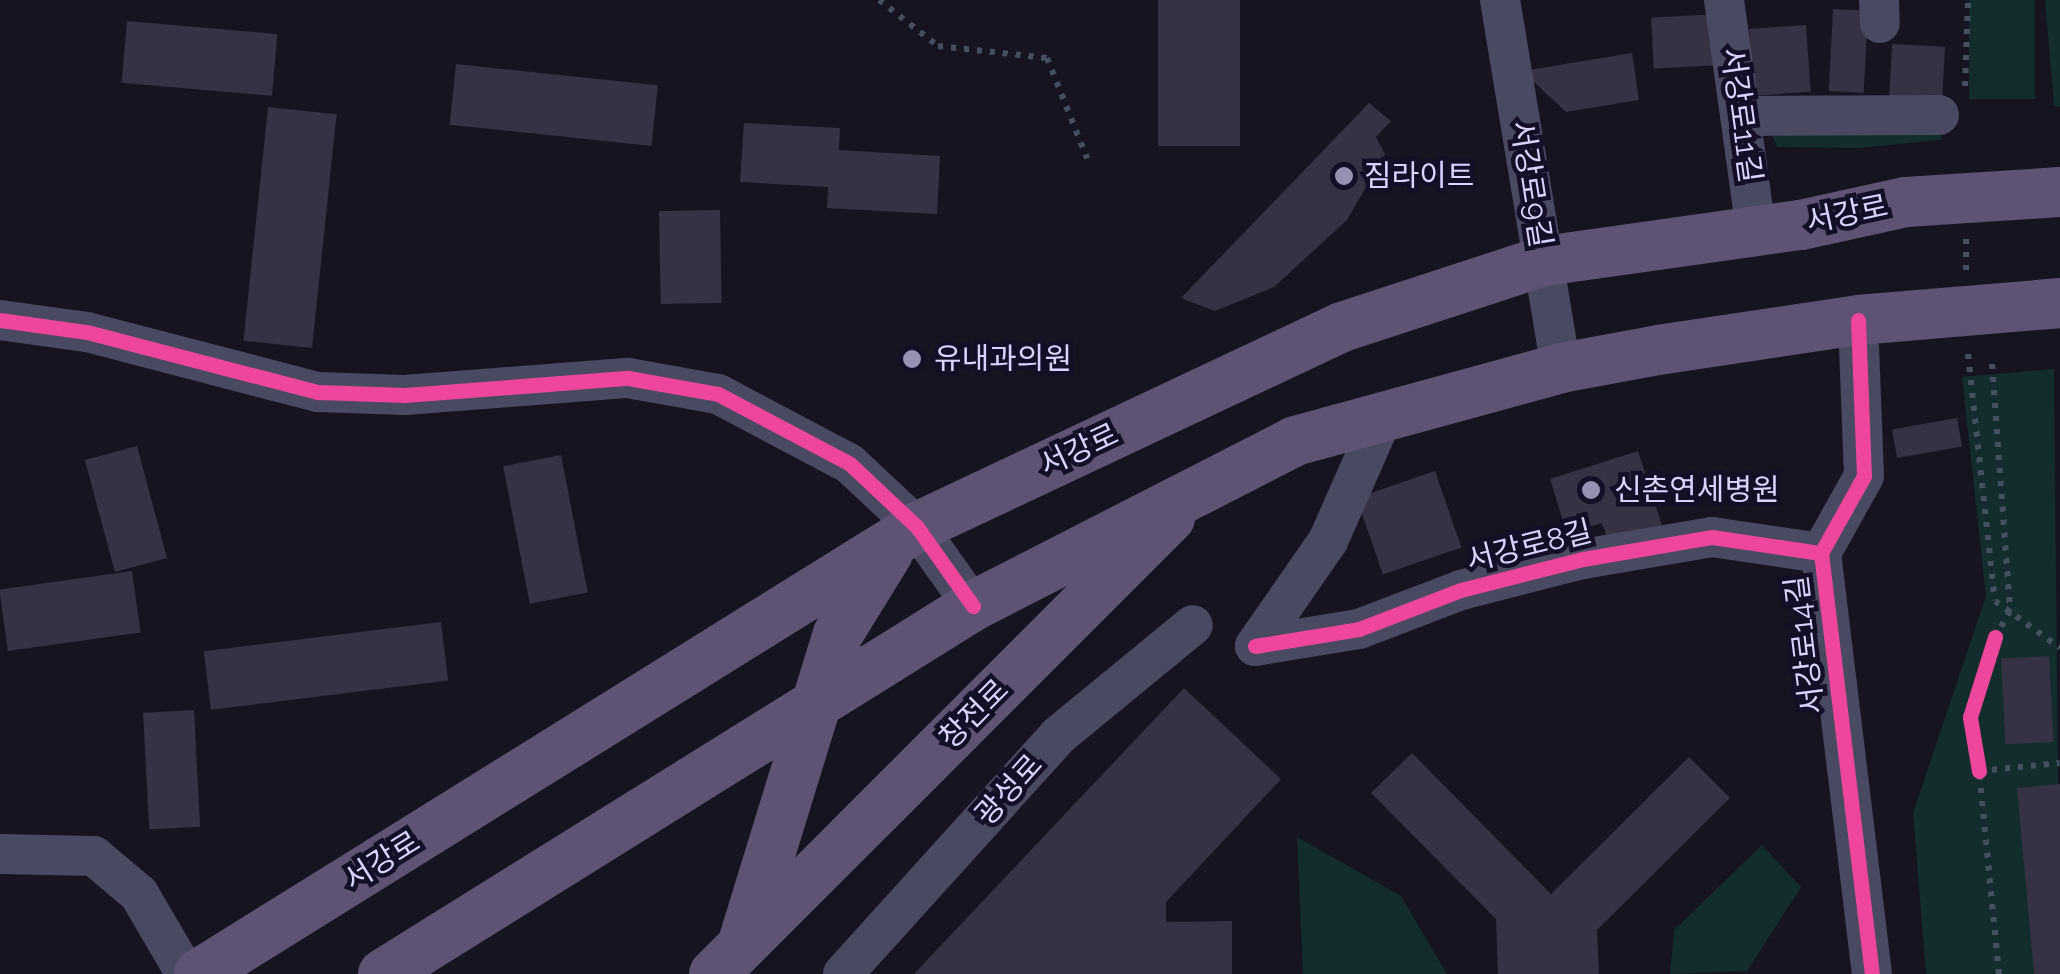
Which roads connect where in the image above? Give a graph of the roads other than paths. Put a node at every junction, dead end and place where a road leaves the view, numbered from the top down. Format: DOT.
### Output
graph roads {
  1 [pos="1500,0"];
  2 [pos="1724,0"];
  3 [pos="1939,115"];
  4 [pos="1744,116"];
  5 [pos="2060,192"];
  6 [pos="1756,231"];
  7 [pos="1544,261"];
  8 [pos="2060,304"];
  9 [pos="0,320"];
  10 [pos="1858,320"];
  11 [pos="1561,368"];
  12 [pos="1384,414"];
  13 [pos="1205,483"];
  14 [pos="905,535"];
  15 [pos="1822,553"];
  16 [pos="973,606"];
  17 [pos="1192,625"];
  18 [pos="818,704"];
  19 [pos="0,854"];
  20 [pos="728,959"];
  21 [pos="186,974"];
  22 [pos="199,974"];
  23 [pos="383,974"];
  24 [pos="844,974"];
  25 [pos="1872,974"];
  1 -- 7 [label="street, 서강로9길"];
  2 -- 4 [label="street, 서강로11길"];
  3 -- 4 [label="street"];
  4 -- 6 [label="street, 서강로11길"];
  5 -- 6 [label="main road, 서강로"];
  6 -- 7 [label="main road, 서강로"];
  7 -- 11 [label="street, 서강로9길"];
  7 -- 14 [label="main road, 서강로"];
  8 -- 10 [label="main road"];
  9 -- 14 [label="street"];
  10 -- 11 [label="main road"];
  10 -- 15 [label="street, 서강로14길"];
  11 -- 12 [label="main road"];
  12 -- 13 [label="main road"];
  12 -- 15 [label="street, 서강로8길"];
  13 -- 16 [label="main road"];
  13 -- 20 [label="main road, 창전로"];
  14 -- 16 [label="street"];
  14 -- 18 [label="main road, 창전로"];
  14 -- 22 [label="main road, 서강로"];
  15 -- 25 [label="street, 서강로14길"];
  16 -- 18 [label="main road"];
  17 -- 24 [label="street, 광성로"];
  18 -- 20 [label="main road, 창전로"];
  18 -- 23 [label="main road"];
  19 -- 21 [label="street"];
}
